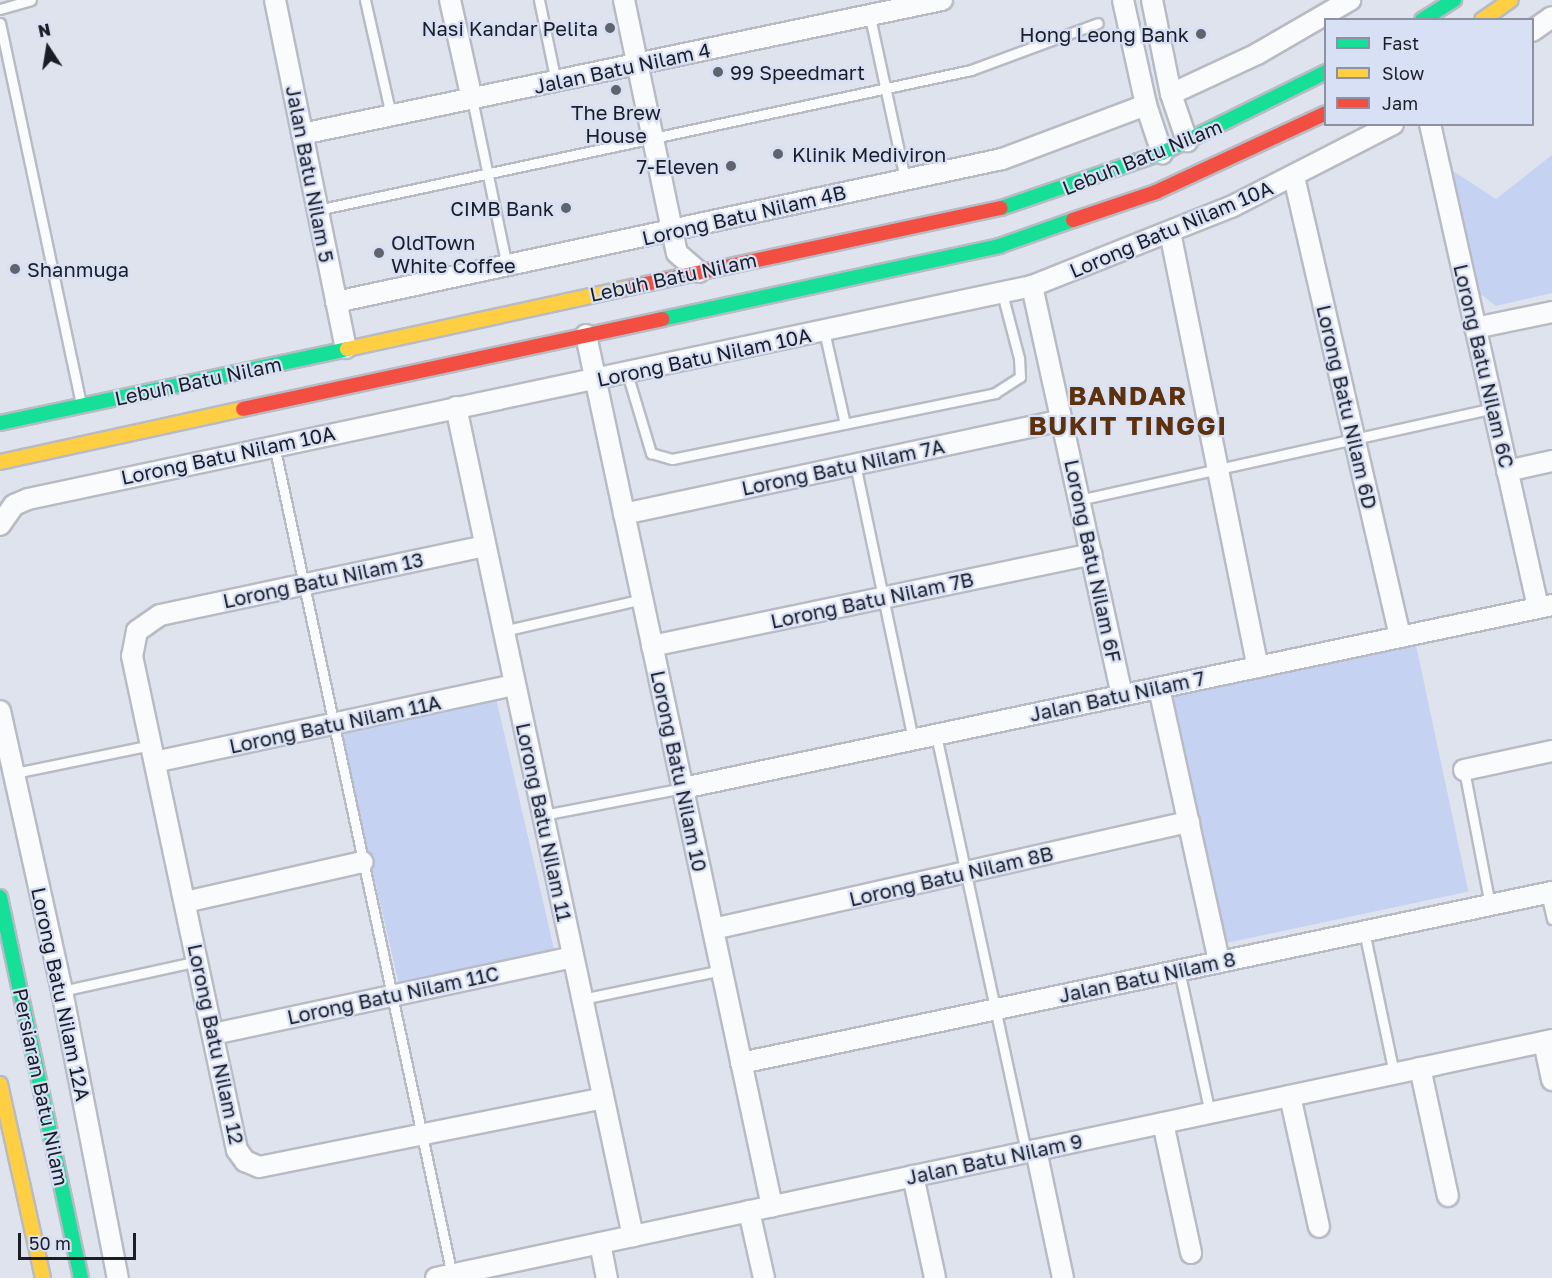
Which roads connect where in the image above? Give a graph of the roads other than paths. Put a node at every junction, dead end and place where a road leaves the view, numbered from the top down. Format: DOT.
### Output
graph roads {
  1 [pos="31,0"];
  2 [pos="274,0"];
  3 [pos="366,0"];
  4 [pos="450,0"];
  5 [pos="539,0"];
  6 [pos="624,0"];
  7 [pos="942,0"];
  8 [pos="1123,0"];
  9 [pos="1350,0"];
  10 [pos="1454,0"];
  11 [pos="1511,0"];
  12 [pos="1154,1"];
  13 [pos="0,9"];
  14 [pos="870,17"];
  15 [pos="1552,17"];
  16 [pos="1425,18"];
  17 [pos="1485,18"];
  18 [pos="0,23"];
  19 [pos="1098,23"];
  20 [pos="1534,30"];
  21 [pos="638,65"];
  22 [pos="1324,73"];
  23 [pos="556,82"];
  24 [pos="886,90"];
  25 [pos="1171,94"];
  26 [pos="472,99"];
  27 [pos="1146,105"];
  28 [pos="1324,114"];
  29 [pos="391,115"];
  30 [pos="1389,126"];
  31 [pos="1430,126"];
  32 [pos="302,134"];
  33 [pos="654,139"];
  34 [pos="1186,141"];
  35 [pos="1162,153"];
  36 [pos="1218,163"];
  37 [pos="486,173"];
  38 [pos="1294,177"];
  39 [pos="905,179"];
  40 [pos="317,210"];
  41 [pos="672,232"];
  42 [pos="1170,232"];
  43 [pos="507,266"];
  44 [pos="699,272"];
  45 [pos="1032,286"];
  46 [pos="1002,293"];
  47 [pos="336,302"];
  48 [pos="1552,312"];
  49 [pos="580,328"];
  50 [pos="1475,328"];
  51 [pos="824,331"];
  52 [pos="426,332"];
  53 [pos="445,343"];
  54 [pos="346,348"];
  55 [pos="627,373"];
  56 [pos="596,380"];
  57 [pos="82,406"];
  58 [pos="456,407"];
  59 [pos="1493,408"];
  60 [pos="1061,420"];
  61 [pos="0,423"];
  62 [pos="845,424"];
  63 [pos="1355,439"];
  64 [pos="274,445"];
  65 [pos="1552,461"];
  66 [pos="0,462"];
  67 [pos="855,464"];
  68 [pos="1216,469"];
  69 [pos="1507,471"];
  70 [pos="1079,500"];
  71 [pos="624,514"];
  72 [pos="0,525"];
  73 [pos="485,546"];
  74 [pos="1091,554"];
  75 [pos="304,584"];
  76 [pos="883,598"];
  77 [pos="643,599"];
  78 [pos="1545,606"];
  79 [pos="160,615"];
  80 [pos="503,631"];
  81 [pos="1400,637"];
  82 [pos="652,646"];
  83 [pos="1258,667"];
  84 [pos="515,685"];
  85 [pos="1159,688"];
  86 [pos="1122,695"];
  87 [pos="0,711"];
  88 [pos="334,724"];
  89 [pos="936,735"];
  90 [pos="913,740"];
  91 [pos="1552,751"];
  92 [pos="153,753"];
  93 [pos="1464,770"];
  94 [pos="15,773"];
  95 [pos="683,788"];
  96 [pos="543,815"];
  97 [pos="1189,822"];
  98 [pos="363,862"];
  99 [pos="966,872"];
  100 [pos="1549,892"];
  101 [pos="0,897"];
  102 [pos="185,902"];
  103 [pos="1490,905"];
  104 [pos="1552,919"];
  105 [pos="713,929"];
  106 [pos="1364,931"];
  107 [pos="573,957"];
  108 [pos="198,961"];
  109 [pos="1219,962"];
  110 [pos="722,970"];
  111 [pos="1179,970"];
  112 [pos="62,991"];
  113 [pos="392,996"];
  114 [pos="582,999"];
  115 [pos="23,1005"];
  116 [pos="995,1009"];
  117 [pos="214,1034"];
  118 [pos="1548,1041"];
  119 [pos="741,1063"];
  120 [pos="1420,1068"];
  121 [pos="1394,1073"];
  122 [pos="1552,1080"];
  123 [pos="0,1084"];
  124 [pos="1290,1096"];
  125 [pos="603,1098"];
  126 [pos="6,1110"];
  127 [pos="1210,1113"];
  128 [pos="1163,1123"];
  129 [pos="422,1135"];
  130 [pos="1031,1151"];
  131 [pos="913,1176"];
  132 [pos="1448,1196"];
  133 [pos="772,1206"];
  134 [pos="750,1211"];
  135 [pos="1319,1227"];
  136 [pos="633,1236"];
  137 [pos="600,1243"];
  138 [pos="74,1244"];
  139 [pos="1191,1253"];
  140 [pos="444,1277"];
  141 [pos="44,1278"];
  142 [pos="68,1278"];
  143 [pos="81,1278"];
  144 [pos="118,1278"];
  145 [pos="607,1278"];
  146 [pos="764,1278"];
  147 [pos="934,1278"];
  148 [pos="1063,1278"];
  1 -- 13 [label="lane"];
  2 -- 32 [label="street, Jalan Batu Nilam 5"];
  3 -- 29 [label="lane"];
  4 -- 26 [label="street"];
  5 -- 23 [label="lane"];
  6 -- 21 [label="street"];
  7 -- 14 [label="street, Jalan Batu Nilam 4"];
  8 -- 27 [label="street"];
  9 -- 25 [label="street"];
  10 -- 16 [label="main road"];
  11 -- 17 [label="main road"];
  12 -- 25 [label="street"];
  14 -- 21 [label="street, Jalan Batu Nilam 4"];
  14 -- 24 [label="lane"];
  15 -- 20 [label="street"];
  18 -- 57 [label="lane"];
  19 -- 24 [label="lane"];
  21 -- 23 [label="street, Jalan Batu Nilam 4"];
  21 -- 33 [label="street"];
  22 -- 34 [label="main road, Lebuh Batu Nilam"];
  23 -- 26 [label="street, Jalan Batu Nilam 4"];
  24 -- 33 [label="lane"];
  24 -- 39 [label="lane"];
  25 -- 34 [label="street"];
  26 -- 29 [label="street, Jalan Batu Nilam 4"];
  26 -- 37 [label="lane"];
  27 -- 35 [label="street"];
  27 -- 39 [label="street, Lorong Batu Nilam 4B"];
  28 -- 36 [label="main road, Lebuh Batu Nilam"];
  29 -- 32 [label="street, Jalan Batu Nilam 4"];
  30 -- 38 [label="street, Lorong Batu Nilam 10A"];
  31 -- 50 [label="street, Lorong Batu Nilam 6C"];
  32 -- 40 [label="street, Jalan Batu Nilam 5"];
  33 -- 37 [label="lane"];
  33 -- 41 [label="street"];
  34 -- 35 [label="main road, Lebuh Batu Nilam"];
  35 -- 36 [label="main road"];
  35 -- 44 [label="main road, Lebuh Batu Nilam"];
  36 -- 49 [label="main road, Lebuh Batu Nilam"];
  37 -- 40 [label="lane"];
  37 -- 43 [label="lane"];
  38 -- 42 [label="street, Lorong Batu Nilam 10A"];
  38 -- 63 [label="street, Lorong Batu Nilam 6D"];
  39 -- 41 [label="street, Lorong Batu Nilam 4B"];
  40 -- 47 [label="street, Jalan Batu Nilam 5"];
  41 -- 43 [label="street, Lorong Batu Nilam 4B"];
  41 -- 44 [label="street"];
  42 -- 45 [label="street, Lorong Batu Nilam 10A"];
  42 -- 68 [label="street"];
  43 -- 47 [label="street, Lorong Batu Nilam 4B"];
  44 -- 52 [label="main road, Lebuh Batu Nilam"];
  45 -- 46 [label="street, Lorong Batu Nilam 10A"];
  45 -- 60 [label="street, Lorong Batu Nilam 6F"];
  46 -- 51 [label="street, Lorong Batu Nilam 10A"];
  46 -- 62 [label="lane"];
  47 -- 54 [label="street, Jalan Batu Nilam 5"];
  48 -- 50 [label="street"];
  49 -- 56 [label="street, Lorong Batu Nilam 10"];
  49 -- 66 [label="main road, Lebuh Batu Nilam"];
  50 -- 59 [label="street, Lorong Batu Nilam 6C"];
  51 -- 55 [label="street, Lorong Batu Nilam 10A"];
  51 -- 62 [label="lane"];
  52 -- 53 [label="main road"];
  52 -- 54 [label="main road, Lebuh Batu Nilam"];
  54 -- 57 [label="main road, Lebuh Batu Nilam"];
  55 -- 56 [label="street, Lorong Batu Nilam 10A"];
  55 -- 62 [label="lane"];
  56 -- 58 [label="street, Lorong Batu Nilam 10A"];
  56 -- 71 [label="street, Lorong Batu Nilam 10"];
  57 -- 61 [label="main road, Lebuh Batu Nilam"];
  58 -- 64 [label="street, Lorong Batu Nilam 10A"];
  58 -- 73 [label="street, Lorong Batu Nilam 11"];
  59 -- 63 [label="lane"];
  59 -- 69 [label="street, Lorong Batu Nilam 6C"];
  60 -- 67 [label="street, Lorong Batu Nilam 7A"];
  60 -- 70 [label="street, Lorong Batu Nilam 6F"];
  63 -- 68 [label="lane"];
  63 -- 81 [label="street, Lorong Batu Nilam 6D"];
  64 -- 72 [label="street, Lorong Batu Nilam 10A"];
  64 -- 75 [label="lane"];
  65 -- 69 [label="street"];
  67 -- 71 [label="street, Lorong Batu Nilam 7A"];
  67 -- 76 [label="lane"];
  68 -- 70 [label="lane"];
  68 -- 83 [label="street"];
  69 -- 78 [label="street, Lorong Batu Nilam 6C"];
  70 -- 74 [label="street, Lorong Batu Nilam 6F"];
  71 -- 77 [label="street, Lorong Batu Nilam 10"];
  73 -- 75 [label="street, Lorong Batu Nilam 13"];
  73 -- 80 [label="street, Lorong Batu Nilam 11"];
  74 -- 76 [label="street, Lorong Batu Nilam 7B"];
  74 -- 86 [label="street, Lorong Batu Nilam 6F"];
  75 -- 79 [label="street, Lorong Batu Nilam 13"];
  75 -- 88 [label="lane"];
  76 -- 82 [label="street, Lorong Batu Nilam 7B"];
  76 -- 90 [label="lane"];
  77 -- 80 [label="lane"];
  77 -- 82 [label="street, Lorong Batu Nilam 10"];
  78 -- 81 [label="street, Jalan Batu Nilam 7"];
  79 -- 92 [label="street, Lorong Batu Nilam 12"];
  80 -- 84 [label="street, Lorong Batu Nilam 11"];
  81 -- 83 [label="street, Jalan Batu Nilam 7"];
  82 -- 95 [label="street, Lorong Batu Nilam 10"];
  83 -- 85 [label="street, Jalan Batu Nilam 7"];
  84 -- 88 [label="street, Lorong Batu Nilam 11A"];
  84 -- 96 [label="street, Lorong Batu Nilam 11"];
  85 -- 86 [label="street, Jalan Batu Nilam 7"];
  85 -- 97 [label="street"];
  86 -- 89 [label="street, Jalan Batu Nilam 7"];
  87 -- 94 [label="street, Lorong Batu Nilam 12A"];
  88 -- 92 [label="street, Lorong Batu Nilam 11A"];
  88 -- 98 [label="lane"];
  89 -- 90 [label="street, Jalan Batu Nilam 7"];
  89 -- 99 [label="lane"];
  90 -- 95 [label="street, Jalan Batu Nilam 7"];
  91 -- 93 [label="street"];
  92 -- 94 [label="lane"];
  92 -- 102 [label="street, Lorong Batu Nilam 12"];
  93 -- 103 [label="lane"];
  94 -- 112 [label="street, Lorong Batu Nilam 12A"];
  95 -- 96 [label="lane"];
  95 -- 105 [label="street, Lorong Batu Nilam 10"];
  96 -- 107 [label="street, Lorong Batu Nilam 11"];
  97 -- 99 [label="street, Lorong Batu Nilam 8B"];
  97 -- 109 [label="street"];
  98 -- 102 [label="street"];
  98 -- 113 [label="lane"];
  99 -- 105 [label="street, Lorong Batu Nilam 8B"];
  99 -- 116 [label="lane"];
  100 -- 103 [label="street, Jalan Batu Nilam 8"];
  100 -- 104 [label="lane"];
  101 -- 115 [label="main road, Persiaran Batu Nilam"];
  102 -- 108 [label="street, Lorong Batu Nilam 12"];
  103 -- 106 [label="street, Jalan Batu Nilam 8"];
  105 -- 110 [label="street, Lorong Batu Nilam 10"];
  106 -- 109 [label="street, Jalan Batu Nilam 8"];
  106 -- 121 [label="lane"];
  107 -- 113 [label="street, Lorong Batu Nilam 11C"];
  107 -- 114 [label="street, Lorong Batu Nilam 11"];
  108 -- 112 [label="lane"];
  108 -- 117 [label="street, Lorong Batu Nilam 12"];
  109 -- 111 [label="street, Jalan Batu Nilam 8"];
  110 -- 114 [label="lane"];
  110 -- 119 [label="street, Lorong Batu Nilam 10"];
  111 -- 116 [label="street, Jalan Batu Nilam 8"];
  111 -- 127 [label="lane"];
  112 -- 144 [label="street, Lorong Batu Nilam 12A"];
  113 -- 117 [label="street, Lorong Batu Nilam 11C"];
  113 -- 129 [label="lane"];
  114 -- 125 [label="street, Lorong Batu Nilam 11"];
  115 -- 126 [label="main road"];
  115 -- 138 [label="main road, Persiaran Batu Nilam"];
  116 -- 119 [label="street, Jalan Batu Nilam 8"];
  116 -- 130 [label="lane"];
  117 -- 129 [label="street, Lorong Batu Nilam 12"];
  118 -- 120 [label="street, Jalan Batu Nilam 9"];
  118 -- 122 [label="street"];
  119 -- 133 [label="street, Lorong Batu Nilam 10"];
  120 -- 121 [label="street, Jalan Batu Nilam 9"];
  120 -- 132 [label="street"];
  121 -- 124 [label="street, Jalan Batu Nilam 9"];
  123 -- 126 [label="main road, Persiaran Batu Nilam"];
  124 -- 127 [label="street, Jalan Batu Nilam 9"];
  124 -- 135 [label="street"];
  125 -- 129 [label="street, Lorong Batu Nilam 12"];
  125 -- 136 [label="street, Lorong Batu Nilam 11"];
  126 -- 141 [label="main road, Persiaran Batu Nilam"];
  127 -- 128 [label="street, Jalan Batu Nilam 9"];
  128 -- 130 [label="street, Jalan Batu Nilam 9"];
  128 -- 139 [label="street"];
  129 -- 140 [label="lane"];
  130 -- 131 [label="street, Jalan Batu Nilam 9"];
  130 -- 148 [label="street"];
  131 -- 133 [label="street, Jalan Batu Nilam 9"];
  131 -- 147 [label="street"];
  133 -- 134 [label="street, Jalan Batu Nilam 9"];
  134 -- 136 [label="street, Jalan Batu Nilam 9"];
  134 -- 146 [label="street"];
  136 -- 137 [label="street, Jalan Batu Nilam 9"];
  137 -- 140 [label="street, Jalan Batu Nilam 9"];
  137 -- 145 [label="street"];
  138 -- 142 [label="main road"];
  138 -- 143 [label="main road, Persiaran Batu Nilam"];
}
